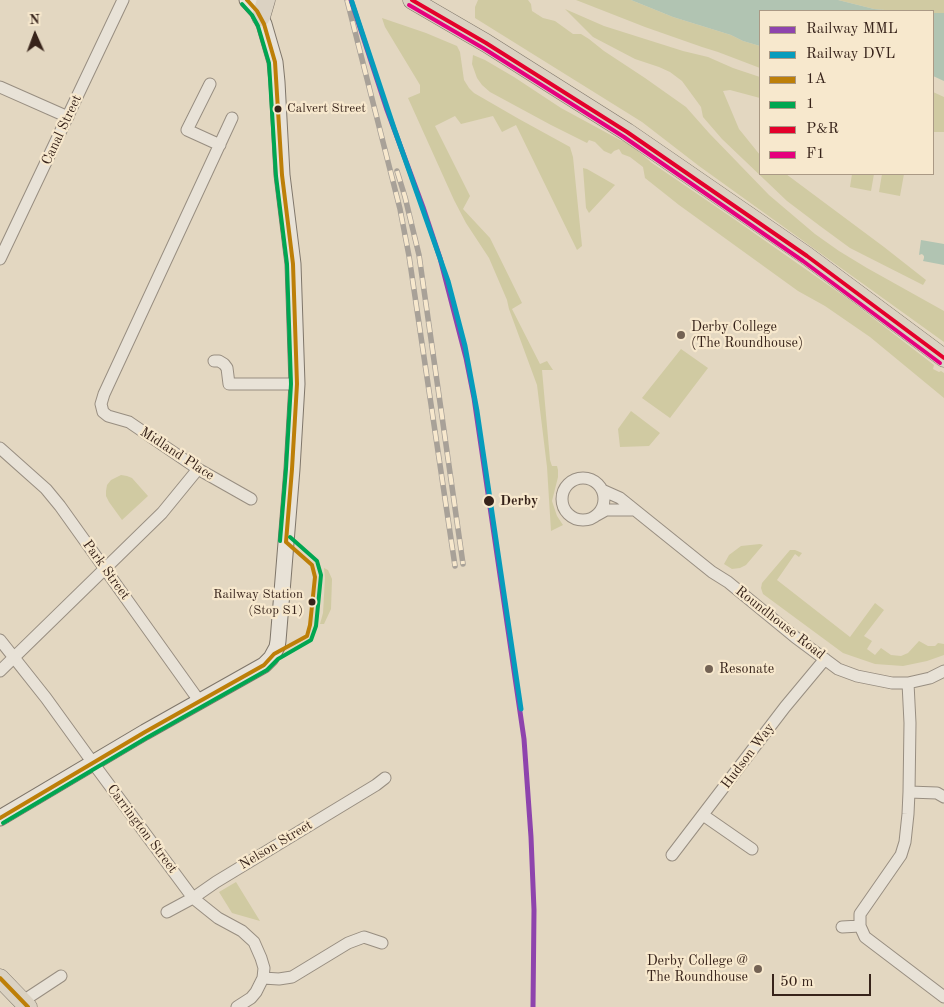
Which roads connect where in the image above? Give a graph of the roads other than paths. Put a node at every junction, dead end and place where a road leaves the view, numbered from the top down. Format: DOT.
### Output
graph roads {
  1 [pos="123,0"];
  2 [pos="247,0"];
  3 [pos="412,0"];
  4 [pos="264,8"];
  5 [pos="210,84"];
  6 [pos="0,87"];
  7 [pos="68,117"];
  8 [pos="232,118"];
  9 [pos="220,145"];
  10 [pos="0,259"];
  11 [pos="944,358"];
  12 [pos="214,361"];
  13 [pos="296,384"];
  14 [pos="0,448"];
  15 [pos="198,469"];
  16 [pos="602,490"];
  17 [pos="251,499"];
  18 [pos="634,510"];
  19 [pos="595,517"];
  20 [pos="104,568"];
  21 [pos="0,640"];
  22 [pos="14,658"];
  23 [pos="825,659"];
  24 [pos="0,671"];
  25 [pos="944,671"];
  26 [pos="908,683"];
  27 [pos="200,702"];
  28 [pos="93,763"];
  29 [pos="385,778"];
  30 [pos="909,792"];
  31 [pos="944,797"];
  32 [pos="703,814"];
  33 [pos="0,818"];
  34 [pos="752,849"];
  35 [pos="672,855"];
  36 [pos="193,898"];
  37 [pos="167,912"];
  38 [pos="860,926"];
  39 [pos="842,927"];
  40 [pos="382,943"];
  41 [pos="60,976"];
  42 [pos="0,978"];
  43 [pos="263,978"];
  44 [pos="944,997"];
  45 [pos="25,1004"];
  46 [pos="237,1007"];
  1 -- 7 [label="street, Canal Street"];
  2 -- 4 [label="main road"];
  3 -- 11 [label="main road"];
  4 -- 13 [label="main road"];
  5 -- 9 [label="street"];
  6 -- 7 [label="street"];
  7 -- 10 [label="street, Canal Street"];
  8 -- 9 [label="street"];
  9 -- 15 [label="street, Midland Place"];
  12 -- 13 [label="street"];
  13 -- 27 [label="main road"];
  14 -- 20 [label="street, Park Street"];
  15 -- 17 [label="street, Midland Place"];
  15 -- 20 [label="street"];
  16 -- 18 [label="street, Roundhouse Road"];
  16 -- 19 [label="street"];
  16 -- 19 [label="street"];
  18 -- 19 [label="street"];
  18 -- 23 [label="street, Roundhouse Road"];
  20 -- 22 [label="street"];
  20 -- 27 [label="street, Park Street"];
  21 -- 22 [label="street, Carrington Street"];
  22 -- 24 [label="street"];
  22 -- 28 [label="street, Carrington Street"];
  23 -- 26 [label="street, Roundhouse Road"];
  23 -- 32 [label="street, Hudson Way"];
  25 -- 26 [label="street, Roundhouse Road"];
  26 -- 30 [label="street"];
  27 -- 28 [label="main road"];
  28 -- 33 [label="main road"];
  28 -- 36 [label="street, Carrington Street"];
  29 -- 36 [label="street, Nelson Street"];
  30 -- 31 [label="street"];
  30 -- 38 [label="street"];
  32 -- 34 [label="street"];
  32 -- 35 [label="street, Hudson Way"];
  36 -- 37 [label="street, Nelson Street"];
  36 -- 43 [label="street, Carrington Street"];
  38 -- 39 [label="street"];
  38 -- 44 [label="street"];
  40 -- 43 [label="street"];
  41 -- 45 [label="street"];
  42 -- 45 [label="main road"];
  43 -- 46 [label="street"];
}
